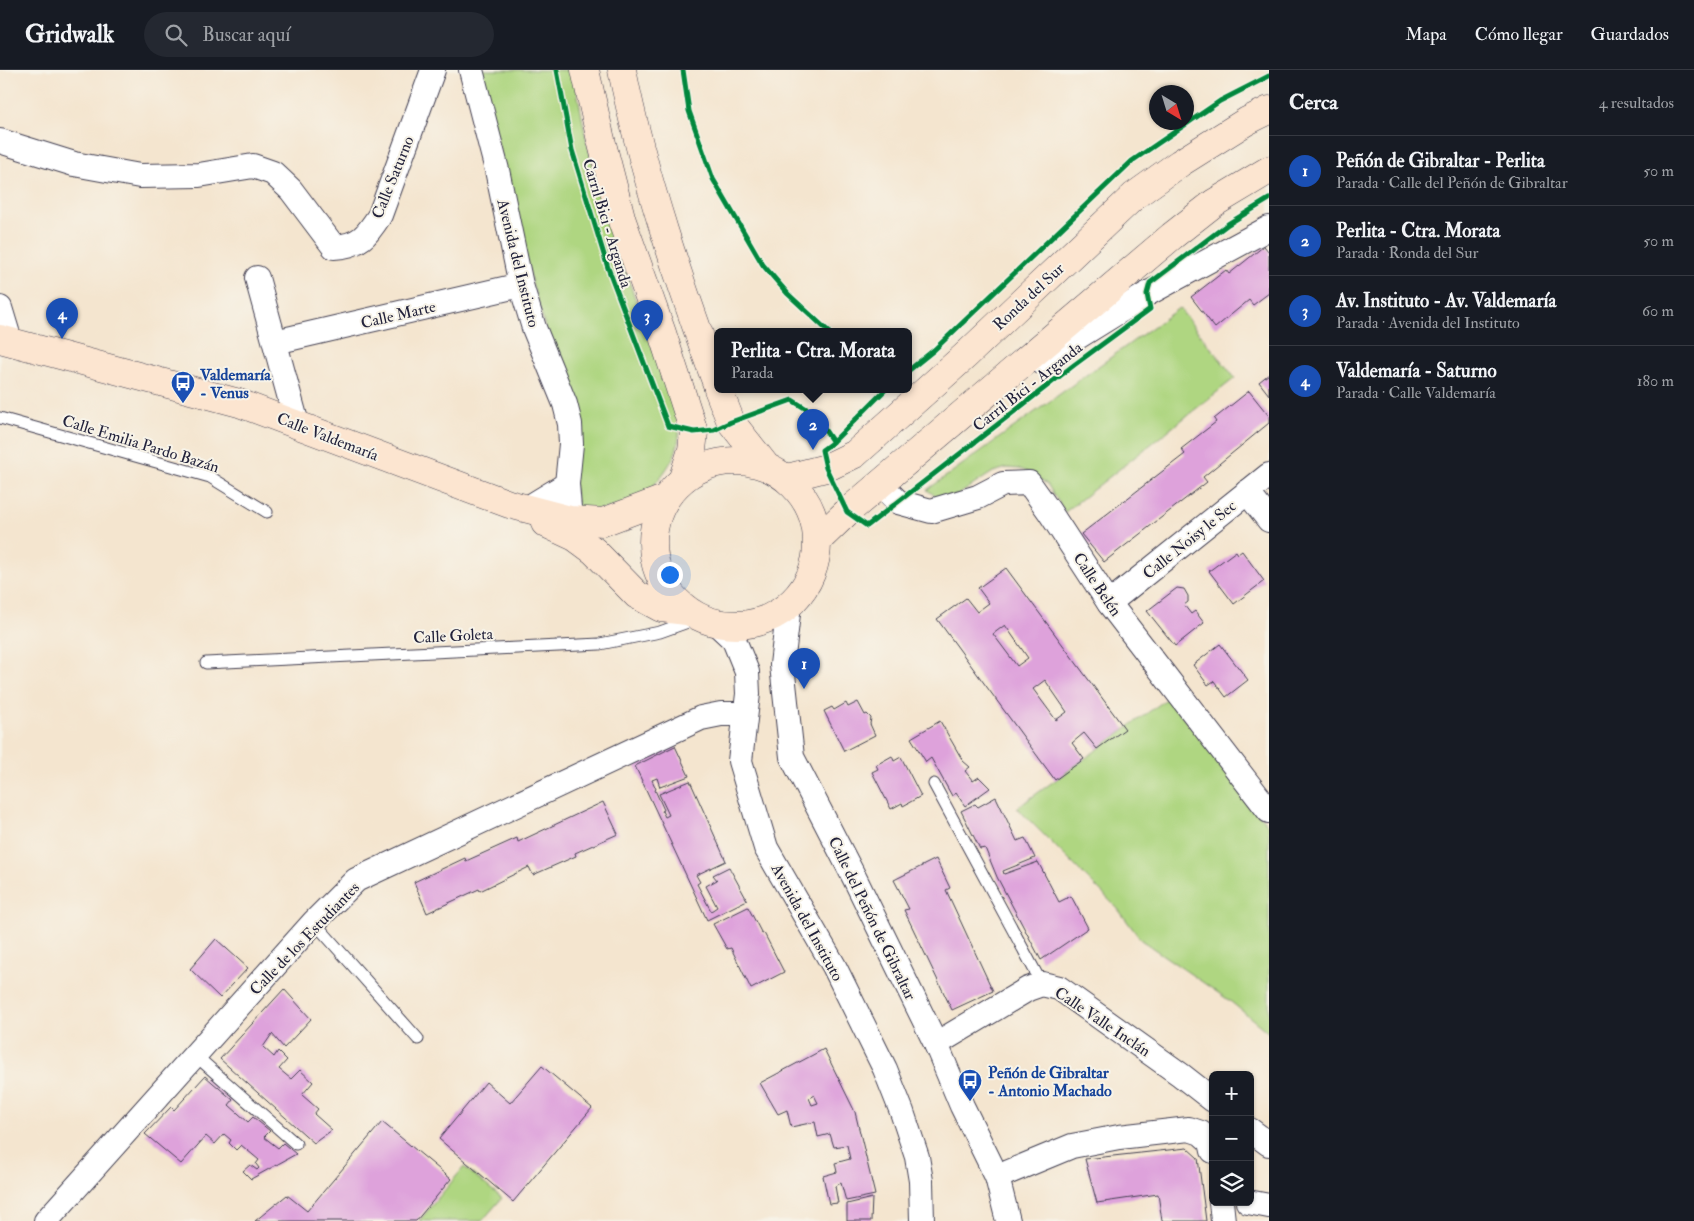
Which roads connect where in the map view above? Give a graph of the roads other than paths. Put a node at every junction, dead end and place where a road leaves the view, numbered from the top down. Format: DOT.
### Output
graph roads {
  1 [pos="433,70"];
  2 [pos="471,70"];
  3 [pos="585,70"];
  4 [pos="622,70"];
  5 [pos="1269,110"];
  6 [pos="0,141"];
  7 [pos="1269,170"];
  8 [pos="1269,228"];
  9 [pos="257,278"];
  10 [pos="521,285"];
  11 [pos="0,308"];
  12 [pos="5,340"];
  13 [pos="275,342"];
  14 [pos="714,376"];
  15 [pos="996,386"];
  16 [pos="720,393"];
  17 [pos="0,418"];
  18 [pos="297,424"];
  19 [pos="776,472"];
  20 [pos="1269,475"];
  21 [pos="683,478"];
  22 [pos="567,484"];
  23 [pos="881,485"];
  24 [pos="1247,492"];
  25 [pos="664,500"];
  26 [pos="517,507"];
  27 [pos="267,512"];
  28 [pos="1269,520"];
  29 [pos="572,529"];
  30 [pos="818,540"];
  31 [pos="1109,603"];
  32 [pos="789,606"];
  33 [pos="701,618"];
  34 [pos="206,663"];
  35 [pos="745,714"];
  36 [pos="934,784"];
  37 [pos="1269,811"];
  38 [pos="314,922"];
  39 [pos="1042,984"];
  40 [pos="418,1039"];
  41 [pos="936,1044"];
  42 [pos="195,1055"];
  43 [pos="1209,1097"];
  44 [pos="1254,1133"];
  45 [pos="1209,1140"];
  46 [pos="296,1144"];
  47 [pos="1269,1144"];
  48 [pos="997,1177"];
  49 [pos="1254,1203"];
  50 [pos="1221,1206"];
  51 [pos="1269,1206"];
  52 [pos="46,1221"];
  53 [pos="922,1221"];
  54 [pos="1008,1221"];
  55 [pos="1223,1221"];
  1 -- 6 [label="street, Calle Saturno"];
  2 -- 10 [label="street, Avenida del Instituto"];
  3 -- 21 [label="main road"];
  4 -- 14 [label="main road"];
  5 -- 19 [label="main road, Ronda del Sur"];
  7 -- 15 [label="main road"];
  8 -- 15 [label="street"];
  9 -- 13 [label="street"];
  10 -- 13 [label="street, Calle Marte"];
  10 -- 22 [label="street, Avenida del Instituto"];
  11 -- 12 [label="street"];
  12 -- 18 [label="main road, Calle Valdemaría"];
  13 -- 18 [label="street"];
  15 -- 23 [label="main road"];
  16 -- 19 [label="main road"];
  17 -- 27 [label="lane, Calle Emilia Pardo Bazán"];
  18 -- 26 [label="main road, Calle Valdemaría"];
  19 -- 21 [label="main road"];
  19 -- 30 [label="main road"];
  20 -- 24 [label="street, Calle Noisy le Sec"];
  21 -- 25 [label="main road"];
  22 -- 26 [label="street"];
  22 -- 29 [label="street, Avenida del Instituto"];
  23 -- 30 [label="main road"];
  23 -- 31 [label="street, Calle Belén"];
  24 -- 28 [label="street"];
  24 -- 31 [label="street, Calle Noisy le Sec"];
  25 -- 29 [label="main road, Calle Valdemaría"];
  25 -- 33 [label="main road"];
  26 -- 29 [label="main road, Calle Valdemaría"];
  29 -- 33 [label="main road, Calle Valdemaría"];
  30 -- 32 [label="main road"];
  31 -- 37 [label="street, Calle Belén"];
  32 -- 33 [label="main road"];
  32 -- 41 [label="street, Calle del Peñón de Gibraltar"];
  33 -- 34 [label="lane, Calle Goleta"];
  33 -- 35 [label="street, Avenida del Instituto"];
  35 -- 38 [label="street, Calle de los Estudiantes"];
  35 -- 53 [label="street, Avenida del Instituto"];
  36 -- 39 [label="lane"];
  38 -- 40 [label="lane"];
  38 -- 42 [label="street, Calle de los Estudiantes"];
  39 -- 41 [label="street, Calle Valle Inclán"];
  39 -- 43 [label="street, Calle Valle Inclán"];
  41 -- 48 [label="street, Calle del Peñón de Gibraltar"];
  42 -- 46 [label="lane"];
  42 -- 52 [label="street, Calle de los Estudiantes"];
  44 -- 47 [label="street"];
  45 -- 48 [label="street"];
  48 -- 54 [label="street, Calle del Peñón de Gibraltar"];
  49 -- 51 [label="street"];
  50 -- 55 [label="street"];
}
